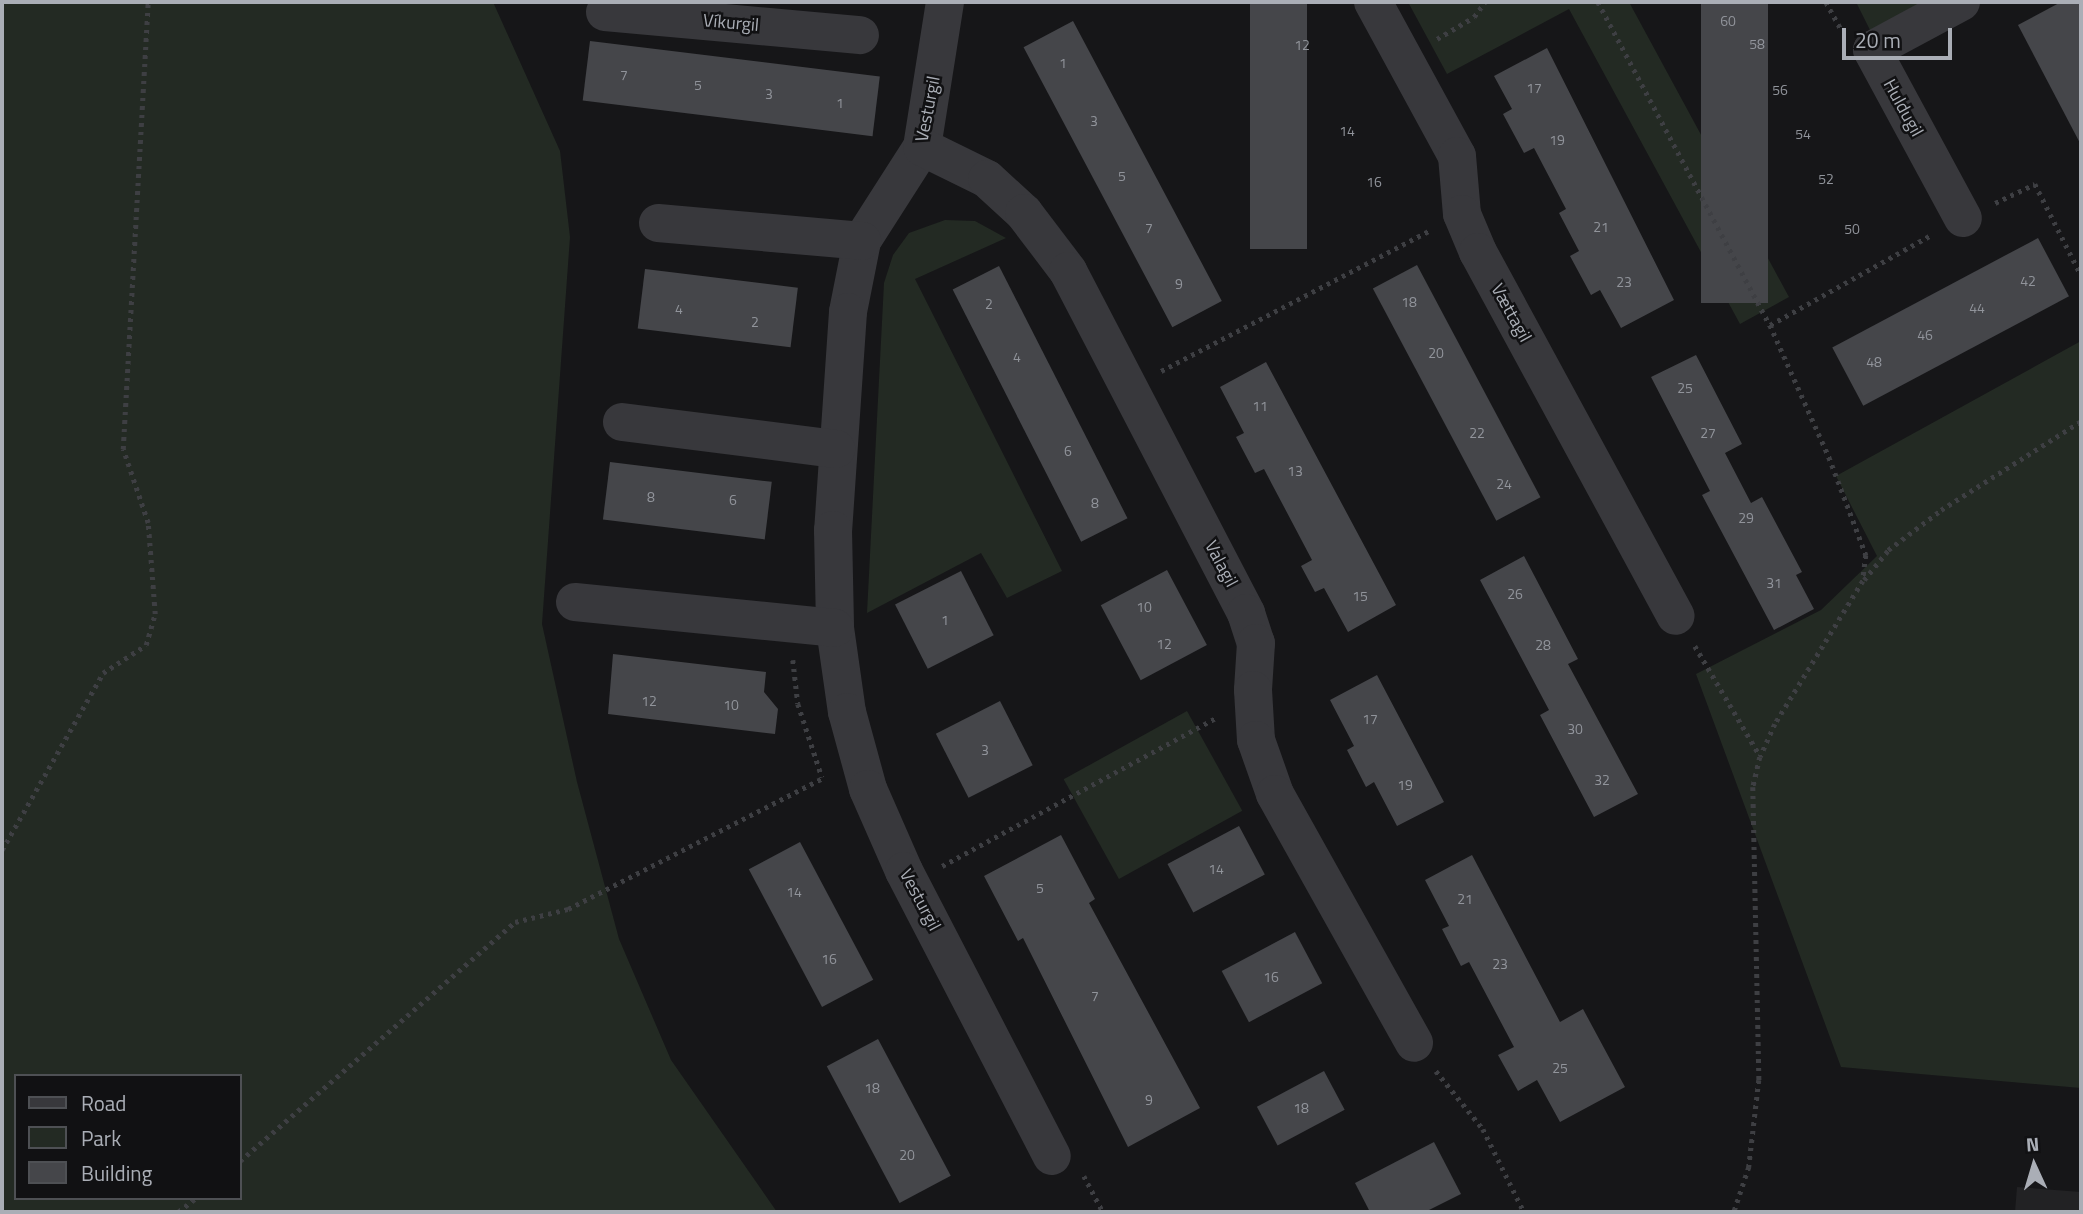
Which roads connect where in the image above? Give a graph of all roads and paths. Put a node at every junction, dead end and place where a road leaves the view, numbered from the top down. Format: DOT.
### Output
graph roads {
  1 [pos="148,2"];
  2 [pos="839,2"];
  3 [pos="945,2"];
  4 [pos="1373,2"];
  5 [pos="1485,2"];
  6 [pos="1598,2"];
  7 [pos="1961,2"];
  8 [pos="605,12"];
  9 [pos="815,31"];
  10 [pos="860,35"];
  11 [pos="1403,55"];
  12 [pos="922,147"];
  13 [pos="1462,214"];
  14 [pos="1963,218"];
  15 [pos="658,223"];
  16 [pos="862,241"];
  17 [pos="1129,388"];
  18 [pos="2081,421"];
  19 [pos="622,422"];
  20 [pos="836,449"];
  21 [pos="1863,581"];
  22 [pos="575,602"];
  23 [pos="1676,616"];
  24 [pos="835,628"];
  25 [pos="1253,698"];
  26 [pos="1760,757"];
  27 [pos="860,759"];
  28 [pos="2,850"];
  29 [pos="911,883"];
  30 [pos="1414,1044"];
  31 [pos="1052,1156"];
  32 [pos="242,1159"];
  33 [pos="193,1200"];
  34 [pos="178,1212"];
  35 [pos="1524,1212"];
  36 [pos="1734,1212"];
  1 -- 28 [label="path"];
  2 -- 9 [label="street"];
  3 -- 12 [label="street, Vesturgil"];
  4 -- 11 [label="street, Vættagil"];
  5 -- 11 [label="path"];
  6 -- 21 [label="path"];
  7 -- 14 [label="street, Huldugil"];
  8 -- 9 [label="street, Víkurgil"];
  9 -- 10 [label="street, Víkurgil"];
  11 -- 13 [label="street, Vættagil"];
  12 -- 16 [label="street, Vesturgil"];
  12 -- 17 [label="street, Valagil"];
  13 -- 17 [label="path"];
  13 -- 23 [label="street, Vættagil"];
  15 -- 16 [label="street"];
  16 -- 20 [label="street, Vesturgil"];
  17 -- 25 [label="street, Valagil"];
  18 -- 21 [label="path"];
  19 -- 20 [label="street"];
  20 -- 24 [label="street, Vesturgil"];
  21 -- 26 [label="path"];
  22 -- 24 [label="street"];
  23 -- 26 [label="path"];
  24 -- 27 [label="street, Vesturgil"];
  25 -- 29 [label="path"];
  25 -- 30 [label="street, Valagil"];
  26 -- 36 [label="path"];
  27 -- 29 [label="street, Vesturgil"];
  27 -- 32 [label="path"];
  29 -- 31 [label="street, Vesturgil"];
  30 -- 35 [label="path"];
  33 -- 34 [label="path"];
}
